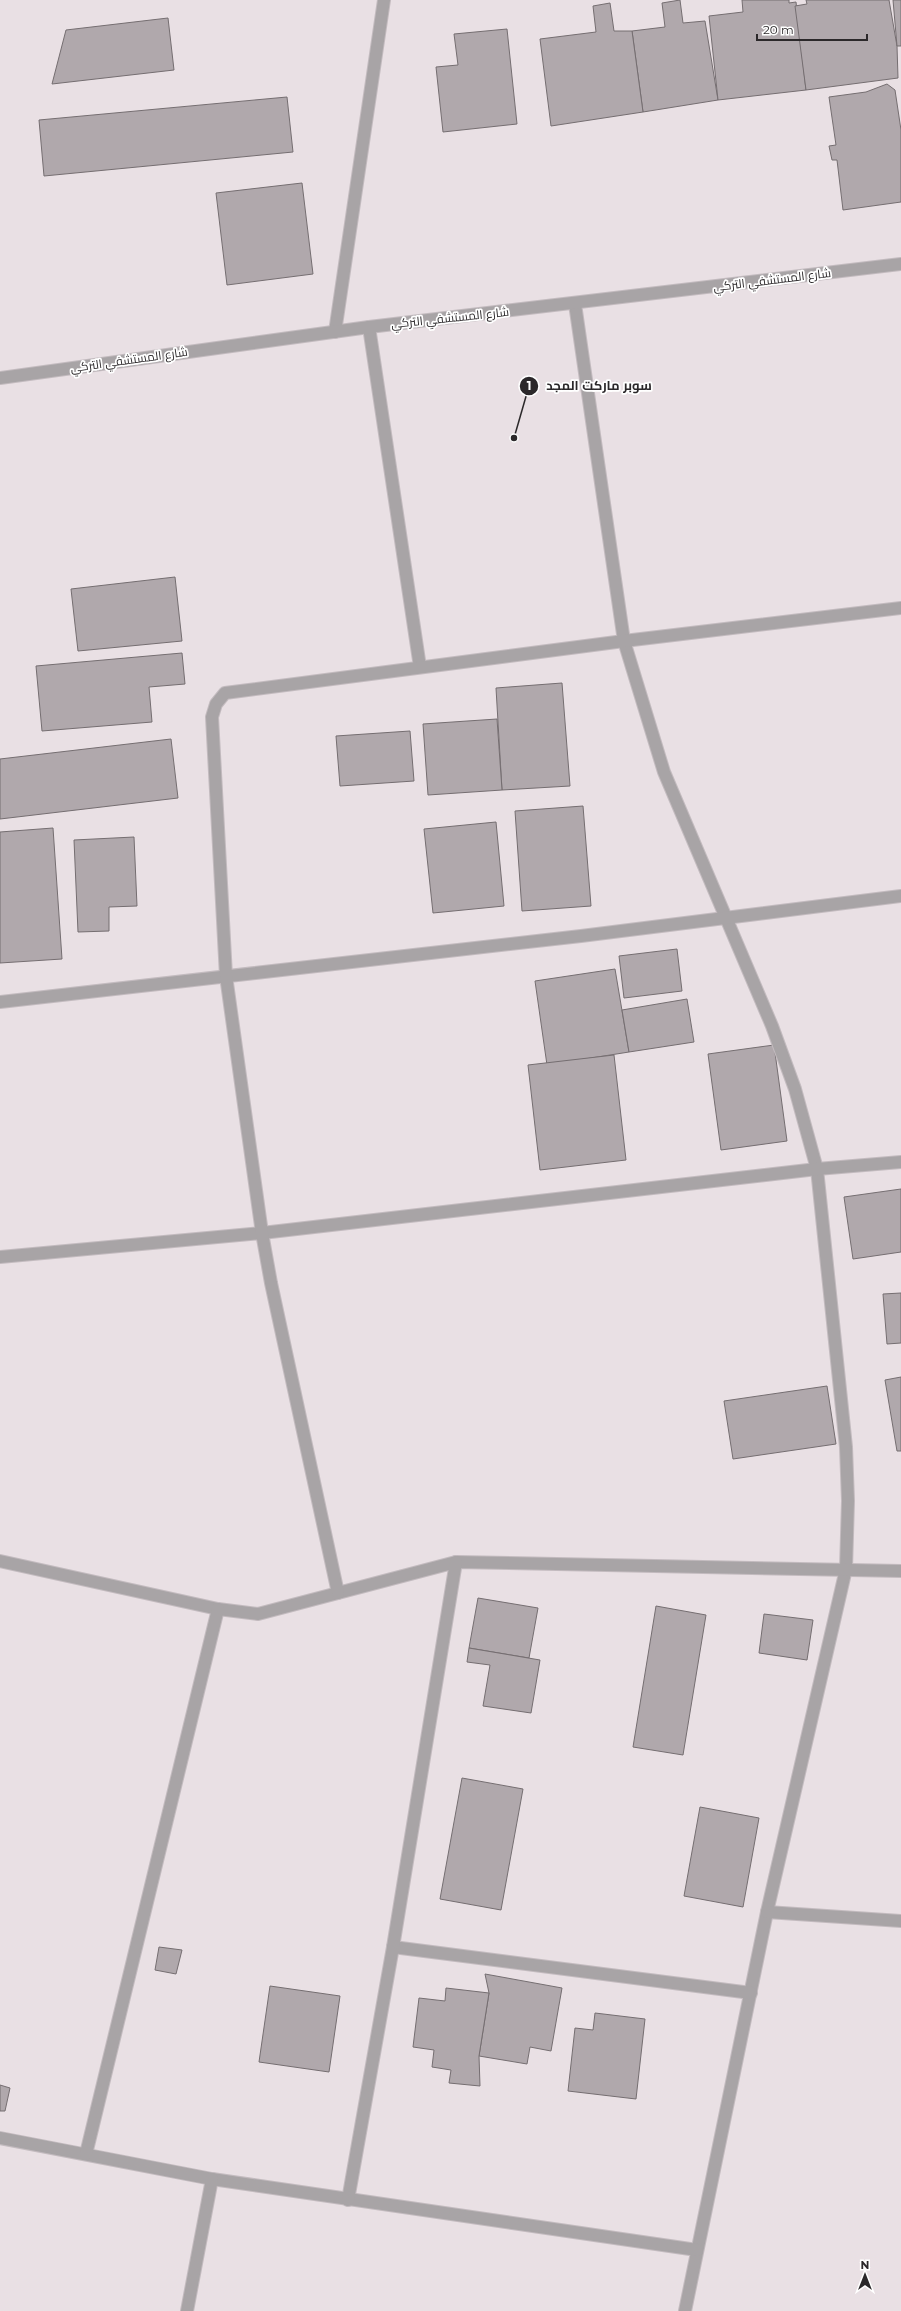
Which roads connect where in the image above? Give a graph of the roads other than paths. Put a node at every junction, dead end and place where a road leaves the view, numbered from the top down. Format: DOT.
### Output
graph roads {
  1 [pos="384,0"];
  2 [pos="901,264"];
  3 [pos="574,304"];
  4 [pos="370,327"];
  5 [pos="335,332"];
  6 [pos="0,378"];
  7 [pos="901,608"];
  8 [pos="624,641"];
  9 [pos="420,667"];
  10 [pos="901,896"];
  11 [pos="725,918"];
  12 [pos="226,976"];
  13 [pos="0,1002"];
  14 [pos="901,1162"];
  15 [pos="817,1169"];
  16 [pos="262,1233"];
  17 [pos="0,1257"];
  18 [pos="0,1561"];
  19 [pos="456,1562"];
  20 [pos="846,1569"];
  21 [pos="901,1571"];
  22 [pos="338,1593"];
  23 [pos="218,1609"];
  24 [pos="767,1912"];
  25 [pos="901,1921"];
  26 [pos="392,1947"];
  27 [pos="751,1992"];
  28 [pos="0,2138"];
  29 [pos="86,2154"];
  30 [pos="212,2179"];
  31 [pos="348,2200"];
  32 [pos="697,2250"];
  33 [pos="187,2311"];
  34 [pos="685,2311"];
  1 -- 5 [label="street"];
  2 -- 3 [label="street, شارع المستشفي التركي"];
  3 -- 4 [label="street, شارع المستشفي التركي"];
  3 -- 8 [label="street"];
  4 -- 5 [label="street, شارع المستشفي التركي"];
  4 -- 9 [label="street"];
  5 -- 6 [label="street, شارع المستشفي التركي"];
  7 -- 8 [label="street"];
  8 -- 9 [label="street"];
  8 -- 11 [label="street"];
  9 -- 12 [label="street"];
  10 -- 11 [label="street"];
  11 -- 12 [label="street"];
  11 -- 15 [label="street"];
  12 -- 13 [label="street"];
  12 -- 16 [label="street"];
  14 -- 15 [label="street"];
  15 -- 16 [label="street"];
  15 -- 20 [label="street"];
  16 -- 17 [label="street"];
  16 -- 22 [label="street"];
  18 -- 23 [label="street"];
  19 -- 20 [label="street"];
  19 -- 22 [label="street"];
  19 -- 26 [label="street"];
  20 -- 21 [label="street"];
  20 -- 24 [label="street"];
  22 -- 23 [label="street"];
  23 -- 29 [label="street"];
  24 -- 25 [label="street"];
  24 -- 27 [label="street"];
  26 -- 27 [label="street"];
  26 -- 31 [label="street"];
  27 -- 32 [label="street"];
  28 -- 29 [label="street"];
  29 -- 30 [label="street"];
  30 -- 31 [label="street"];
  30 -- 33 [label="street"];
  31 -- 32 [label="street"];
  32 -- 34 [label="street"];
}
